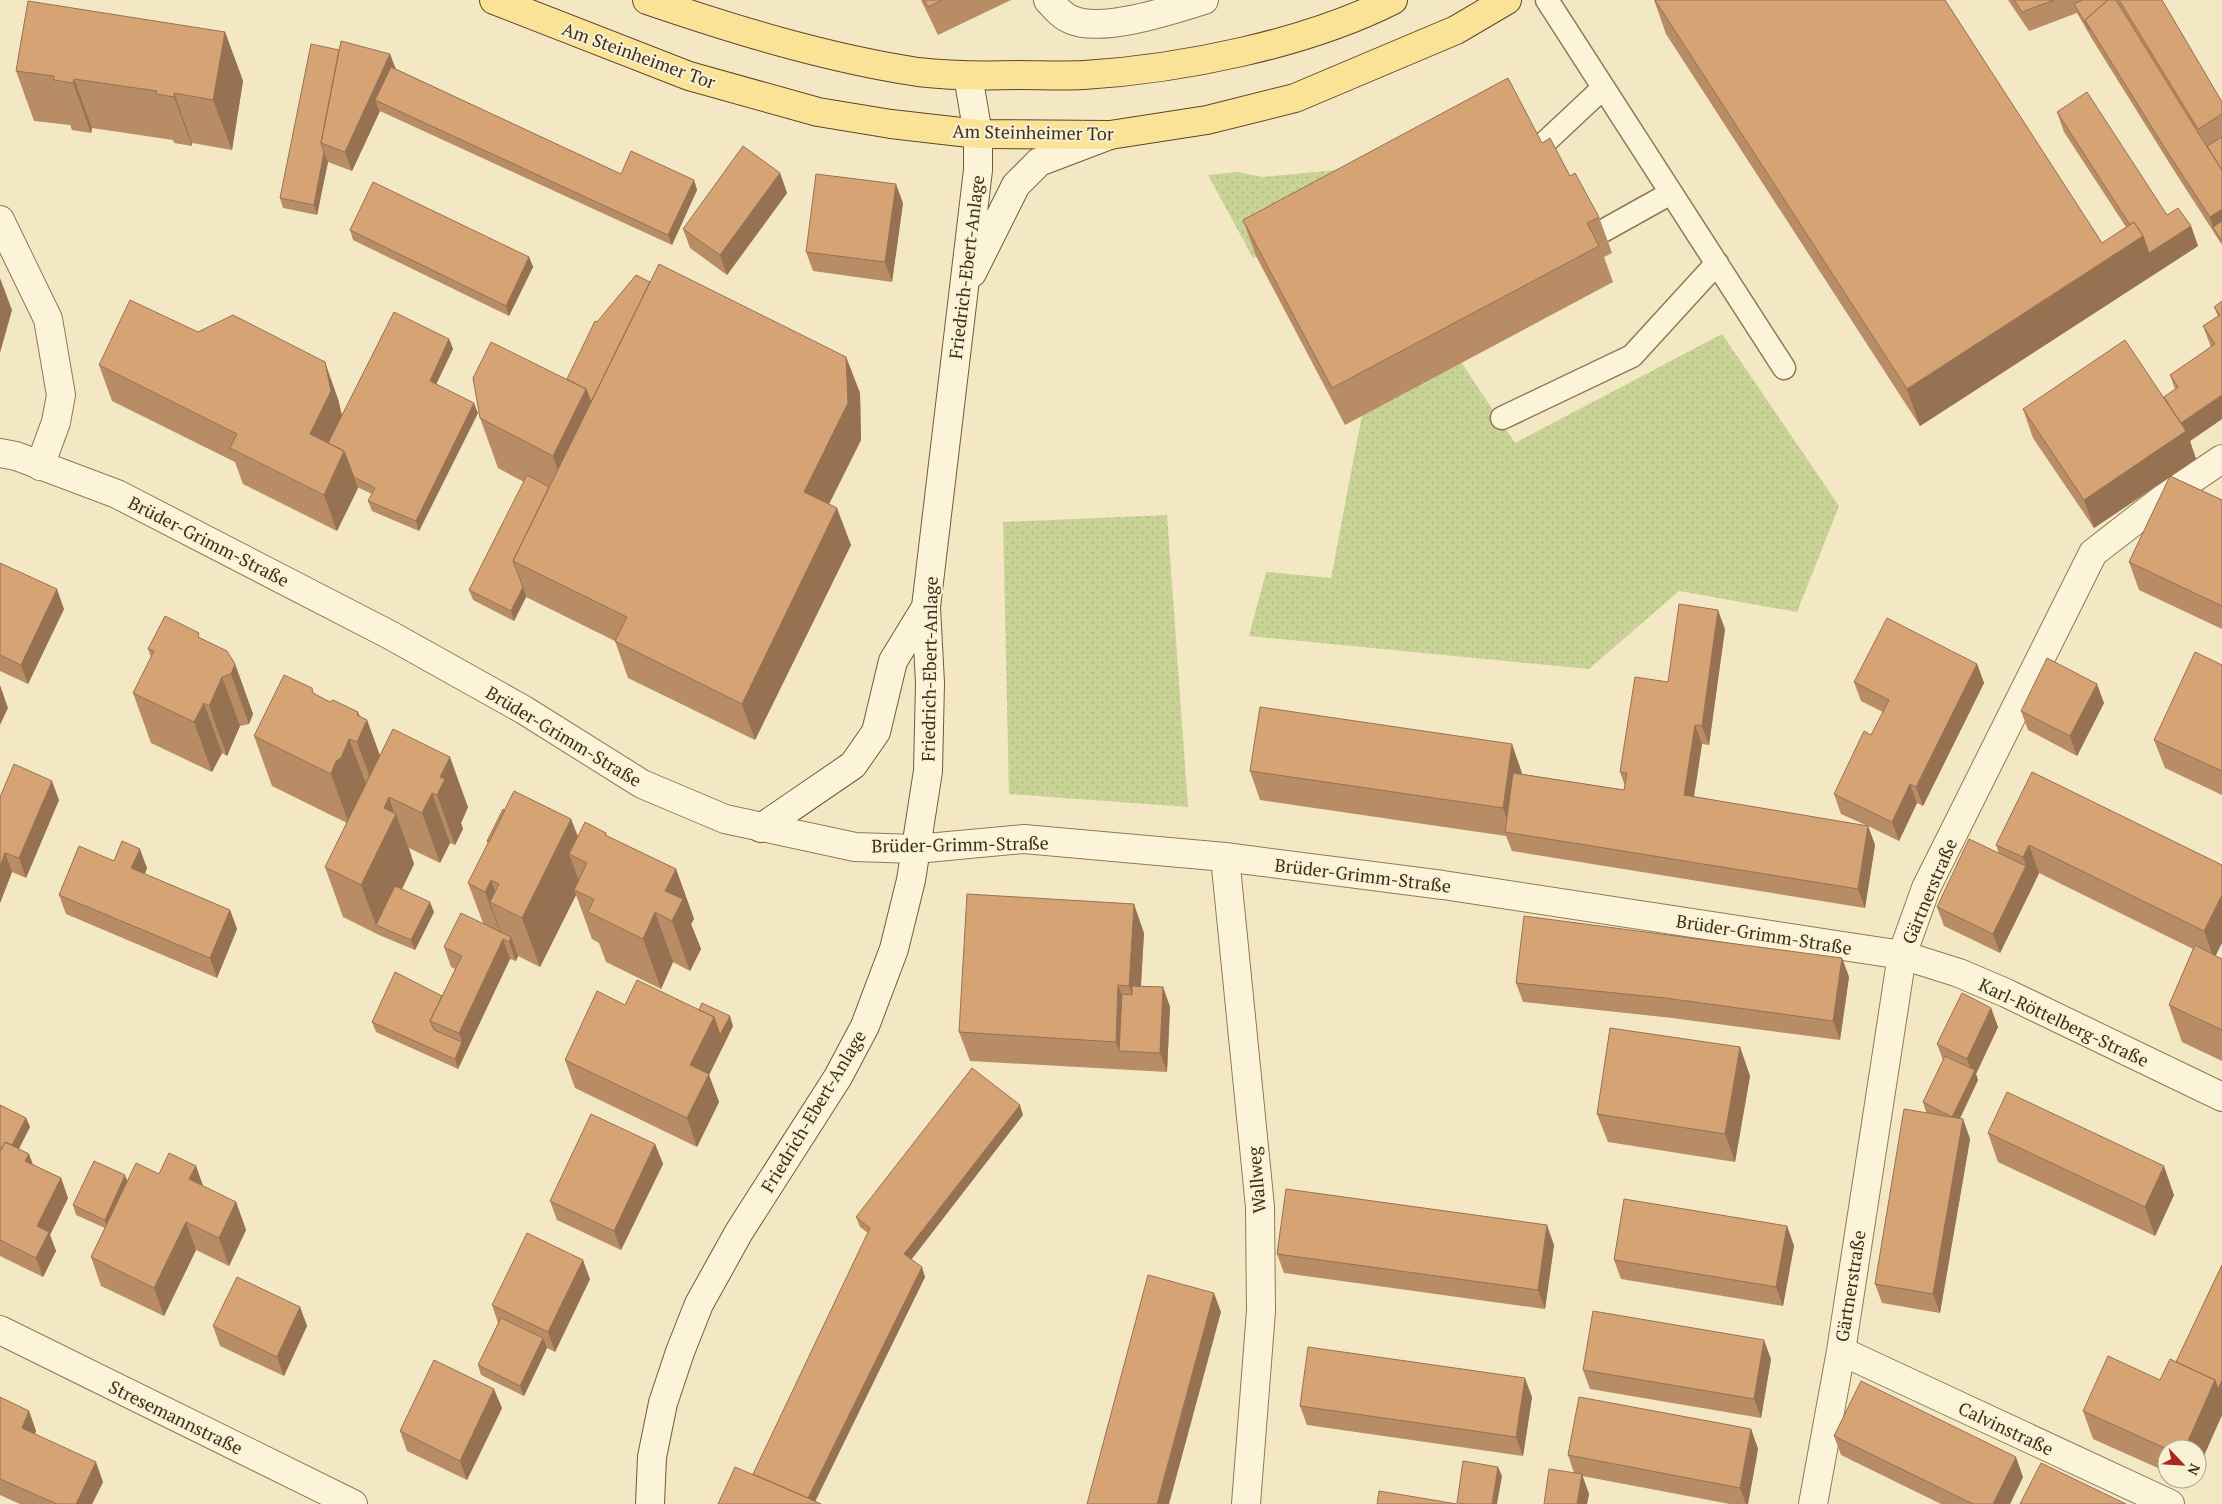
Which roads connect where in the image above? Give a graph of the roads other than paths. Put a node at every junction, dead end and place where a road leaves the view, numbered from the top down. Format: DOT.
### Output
graph roads {
  1 [pos="494,0"];
  2 [pos="647,0"];
  3 [pos="1048,0"];
  4 [pos="1204,0"];
  5 [pos="1393,0"];
  6 [pos="1507,0"];
  7 [pos="1547,0"];
  8 [pos="968,76"];
  9 [pos="1604,88"];
  10 [pos="978,134"];
  11 [pos="1110,135"];
  12 [pos="1539,148"];
  13 [pos="1671,193"];
  14 [pos="0,220"];
  15 [pos="1601,232"];
  16 [pos="1717,263"];
  17 [pos="963,290"];
  18 [pos="1784,368"];
  19 [pos="1502,418"];
  20 [pos="0,453"];
  21 [pos="2222,459"];
  22 [pos="40,466"];
  23 [pos="926,607"];
  24 [pos="761,828"];
  25 [pos="916,849"];
  26 [pos="1225,857"];
  27 [pos="1902,956"];
  28 [pos="2222,1097"];
  29 [pos="0,1330"];
  30 [pos="1841,1351"];
  31 [pos="353,1504"];
  32 [pos="650,1504"];
  33 [pos="1246,1504"];
  34 [pos="1813,1504"];
  35 [pos="2170,1504"];
  1 -- 10 [label="main road, Am Steinheimer Tor"];
  2 -- 8 [label="main road"];
  3 -- 4 [label="street"];
  5 -- 8 [label="main road"];
  6 -- 11 [label="main road, Am Steinheimer Tor"];
  7 -- 9 [label="lane"];
  8 -- 10 [label="street, Friedrich-Ebert-Anlage"];
  9 -- 12 [label="lane"];
  9 -- 13 [label="lane"];
  10 -- 11 [label="main road, Am Steinheimer Tor"];
  10 -- 17 [label="street, Friedrich-Ebert-Anlage"];
  11 -- 17 [label="street"];
  13 -- 15 [label="lane"];
  13 -- 16 [label="lane"];
  14 -- 22 [label="street"];
  16 -- 18 [label="lane"];
  16 -- 19 [label="lane"];
  17 -- 23 [label="street, Friedrich-Ebert-Anlage"];
  20 -- 22 [label="street, Brüder-Grimm-Straße"];
  21 -- 27 [label="street, Gärtnerstraße"];
  22 -- 24 [label="street, Brüder-Grimm-Straße"];
  23 -- 24 [label="street"];
  23 -- 25 [label="street, Friedrich-Ebert-Anlage"];
  24 -- 25 [label="street, Brüder-Grimm-Straße"];
  25 -- 26 [label="street, Brüder-Grimm-Straße"];
  25 -- 32 [label="street, Friedrich-Ebert-Anlage"];
  26 -- 27 [label="street, Brüder-Grimm-Straße"];
  26 -- 33 [label="street, Wallweg"];
  27 -- 28 [label="street, Karl-Röttelberg-Straße"];
  27 -- 30 [label="street, Gärtnerstraße"];
  29 -- 31 [label="street, Stresemannstraße"];
  30 -- 34 [label="street, Gärtnerstraße"];
  30 -- 35 [label="street, Calvinstraße"];
}
